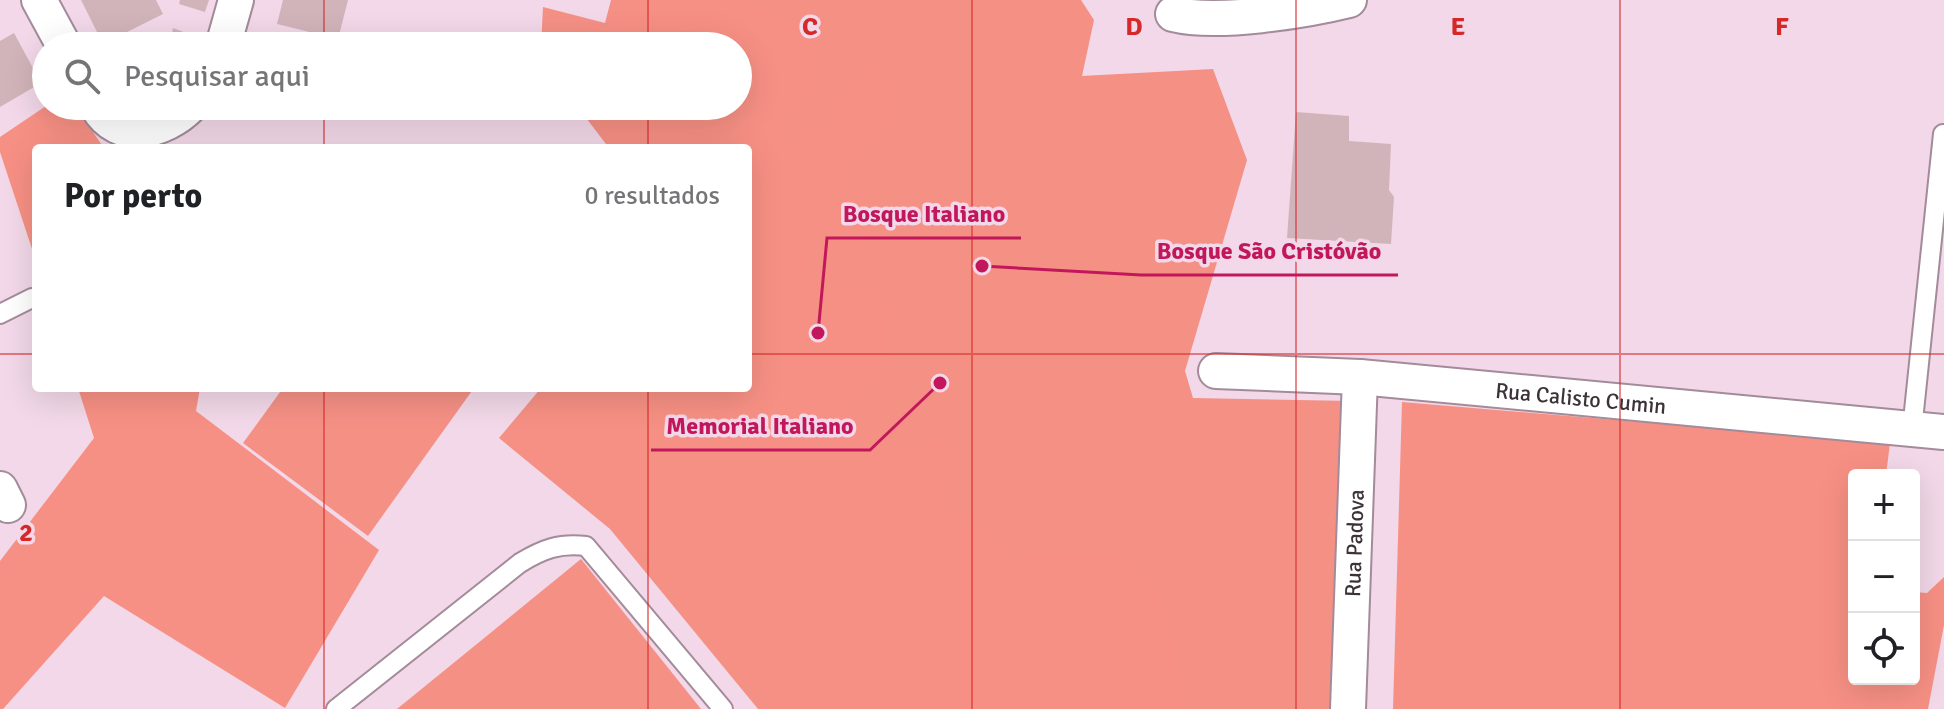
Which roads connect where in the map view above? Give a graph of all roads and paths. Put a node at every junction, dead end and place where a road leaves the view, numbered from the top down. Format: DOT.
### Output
graph roads {
  1 [pos="39,0"];
  2 [pos="236,0"];
  3 [pos="1349,0"];
  4 [pos="1311,5"];
  5 [pos="1172,7"];
  6 [pos="56,32"];
  7 [pos="227,32"];
  8 [pos="110,120"];
  9 [pos="173,120"];
  10 [pos="1943,134"];
  11 [pos="32,298"];
  12 [pos="0,314"];
  13 [pos="1216,371"];
  14 [pos="1360,377"];
  15 [pos="1928,431"];
  16 [pos="336,709"];
  17 [pos="723,709"];
  18 [pos="1348,709"];
  1 -- 6 [label="street"];
  2 -- 7 [label="street"];
  3 -- 4 [label="street"];
  4 -- 5 [label="street"];
  8 -- 9 [label="street"];
  10 -- 15 [label="lane"];
  11 -- 12 [label="lane"];
  13 -- 14 [label="street, Rua Calisto Cumin"];
  14 -- 15 [label="street, Rua Calisto Cumin"];
  14 -- 18 [label="street, Rua Padova"];
  16 -- 17 [label="lane"];
}
